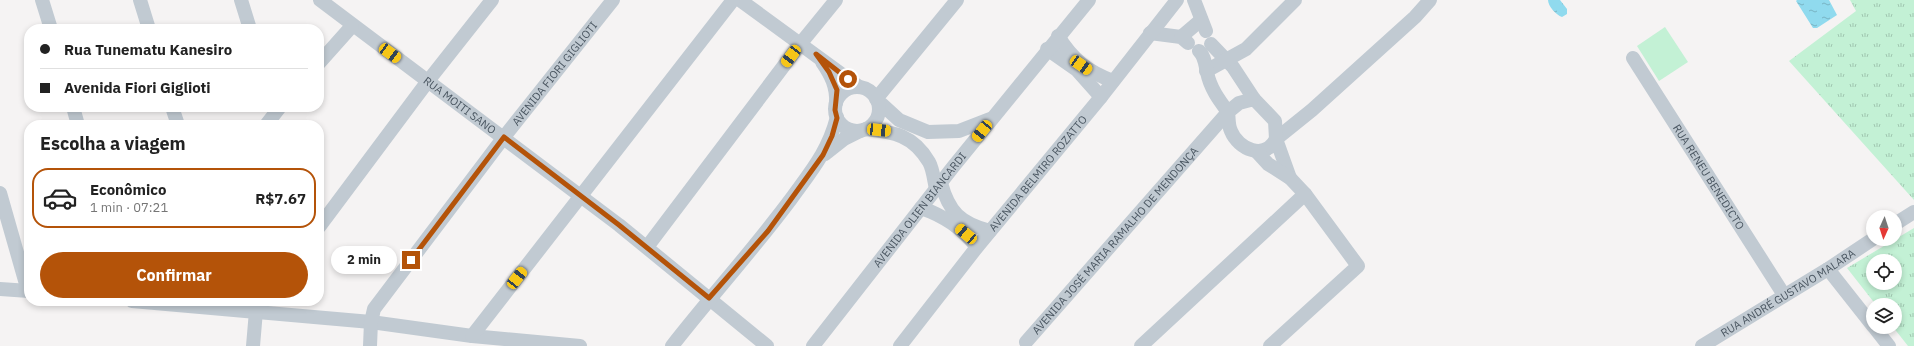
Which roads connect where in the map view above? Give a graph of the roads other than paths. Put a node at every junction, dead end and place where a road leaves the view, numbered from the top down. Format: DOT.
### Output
graph roads {
  1 [pos="42,0"];
  2 [pos="140,0"];
  3 [pos="241,0"];
  4 [pos="320,0"];
  5 [pos="492,0"];
  6 [pos="613,0"];
  7 [pos="733,0"];
  8 [pos="740,0"];
  9 [pos="836,0"];
  10 [pos="957,0"];
  11 [pos="1089,0"];
  12 [pos="1177,0"];
  13 [pos="1194,0"];
  14 [pos="1295,0"];
  15 [pos="1430,0"];
  16 [pos="49,24"];
  17 [pos="147,24"];
  18 [pos="248,24"];
  19 [pos="352,26"];
  20 [pos="1206,31"];
  21 [pos="1150,33"];
  22 [pos="1058,36"];
  23 [pos="801,43"];
  24 [pos="1048,49"];
  25 [pos="1199,52"];
  26 [pos="816,54"];
  27 [pos="324,57"];
  28 [pos="1633,58"];
  29 [pos="1226,59"];
  30 [pos="1206,71"];
  31 [pos="428,81"];
  32 [pos="1113,81"];
  33 [pos="858,87"];
  34 [pos="1101,97"];
  35 [pos="876,99"];
  36 [pos="1254,99"];
  37 [pos="836,103"];
  38 [pos="1228,112"];
  39 [pos="837,118"];
  40 [pos="991,119"];
  41 [pos="1301,120"];
  42 [pos="1275,121"];
  43 [pos="863,130"];
  44 [pos="1231,131"];
  45 [pos="504,137"];
  46 [pos="1204,138"];
  47 [pos="1276,139"];
  48 [pos="1257,152"];
  49 [pos="823,155"];
  50 [pos="1290,178"];
  51 [pos="938,186"];
  52 [pos="0,193"];
  53 [pos="1305,194"];
  54 [pos="580,196"];
  55 [pos="921,208"];
  56 [pos="1914,212"];
  57 [pos="324,220"];
  58 [pos="1902,220"];
  59 [pos="990,231"];
  60 [pos="1866,244"];
  61 [pos="647,247"];
  62 [pos="977,247"];
  63 [pos="1828,269"];
  64 [pos="24,274"];
  65 [pos="0,288"];
  66 [pos="24,290"];
  67 [pos="1784,295"];
  68 [pos="709,298"];
  69 [pos="260,306"];
  70 [pos="1866,316"];
  71 [pos="371,322"];
  72 [pos="1880,334"];
  73 [pos="472,336"];
  74 [pos="1026,342"];
  75 [pos="253,346"];
  76 [pos="370,346"];
  77 [pos="580,346"];
  78 [pos="672,346"];
  79 [pos="767,346"];
  80 [pos="813,346"];
  81 [pos="900,346"];
  82 [pos="1141,346"];
  83 [pos="1270,346"];
  84 [pos="1702,346"];
  85 [pos="1889,346"];
  1 -- 16 [label="street"];
  2 -- 17 [label="street"];
  3 -- 18 [label="street"];
  4 -- 19 [label="street, RUA MOITI SANO"];
  5 -- 31 [label="street"];
  6 -- 45 [label="street, AVENIDA FIORI GIGLIOTI"];
  7 -- 54 [label="street"];
  8 -- 23 [label="street"];
  9 -- 23 [label="street"];
  10 -- 35 [label="street"];
  11 -- 22 [label="street, AVENIDA OLIEN BIANCARDI"];
  12 -- 21 [label="street, AVENIDA BELMIRO ROZATTO"];
  13 -- 20 [label="street"];
  14 -- 29 [label="street"];
  15 -- 41 [label="street"];
  19 -- 27 [label="street"];
  19 -- 31 [label="street, RUA MOITI SANO"];
  20 -- 21 [label="street"];
  20 -- 29 [label="street"];
  21 -- 32 [label="street, AVENIDA BELMIRO ROZATTO"];
  22 -- 24 [label="street, AVENIDA OLIEN BIANCARDI"];
  22 -- 32 [label="street"];
  23 -- 26 [label="street"];
  23 -- 61 [label="street"];
  24 -- 34 [label="street"];
  24 -- 40 [label="street, AVENIDA OLIEN BIANCARDI"];
  25 -- 30 [label="street"];
  26 -- 33 [label="street"];
  26 -- 37 [label="street"];
  28 -- 67 [label="street, RUA RENEU BENEDICTO"];
  29 -- 30 [label="street"];
  29 -- 36 [label="street"];
  30 -- 38 [label="street"];
  31 -- 45 [label="street, RUA MOITI SANO"];
  31 -- 57 [label="street"];
  32 -- 34 [label="street, AVENIDA BELMIRO ROZATTO"];
  33 -- 35 [label="street"];
  33 -- 37 [label="street"];
  34 -- 59 [label="street, AVENIDA BELMIRO ROZATTO"];
  35 -- 40 [label="street"];
  35 -- 43 [label="street"];
  36 -- 38 [label="street"];
  36 -- 42 [label="street"];
  37 -- 39 [label="street"];
  38 -- 44 [label="street"];
  38 -- 46 [label="street, AVENIDA JOSÉ MARIA RAMALHO DE MENDONÇA"];
  39 -- 43 [label="street"];
  39 -- 49 [label="street"];
  40 -- 51 [label="street, AVENIDA OLIEN BIANCARDI"];
  41 -- 42 [label="street"];
  41 -- 47 [label="street"];
  42 -- 47 [label="street"];
  43 -- 49 [label="street"];
  43 -- 51 [label="street"];
  44 -- 46 [label="street, AVENIDA JOSÉ MARIA RAMALHO DE MENDONÇA"];
  44 -- 48 [label="street"];
  45 -- 54 [label="street, RUA MOITI SANO"];
  45 -- 71 [label="street, AVENIDA FIORI GIGLIOTI"];
  46 -- 74 [label="street, AVENIDA JOSÉ MARIA RAMALHO DE MENDONÇA"];
  47 -- 48 [label="street"];
  47 -- 50 [label="street"];
  48 -- 50 [label="street"];
  49 -- 68 [label="street"];
  50 -- 53 [label="street"];
  51 -- 55 [label="street, AVENIDA OLIEN BIANCARDI"];
  51 -- 59 [label="street"];
  52 -- 64 [label="street"];
  53 -- 82 [label="street"];
  53 -- 83 [label="street"];
  54 -- 61 [label="street, RUA MOITI SANO"];
  54 -- 73 [label="street"];
  55 -- 62 [label="street"];
  55 -- 80 [label="street, AVENIDA OLIEN BIANCARDI"];
  56 -- 58 [label="street"];
  59 -- 62 [label="street, AVENIDA BELMIRO ROZATTO"];
  60 -- 63 [label="street, RUA ANDRÉ GUSTAVO MALARA"];
  61 -- 68 [label="street, RUA MOITI SANO"];
  62 -- 81 [label="street, AVENIDA BELMIRO ROZATTO"];
  63 -- 67 [label="street, RUA ANDRÉ GUSTAVO MALARA"];
  63 -- 70 [label="street"];
  65 -- 66 [label="street"];
  67 -- 84 [label="street, RUA ANDRÉ GUSTAVO MALARA"];
  68 -- 78 [label="street"];
  68 -- 79 [label="street, RUA MOITI SANO"];
  69 -- 71 [label="street"];
  69 -- 75 [label="street"];
  71 -- 73 [label="street"];
  71 -- 76 [label="street, AVENIDA FIORI GIGLIOTI"];
  72 -- 85 [label="street"];
  73 -- 77 [label="street"];
}
